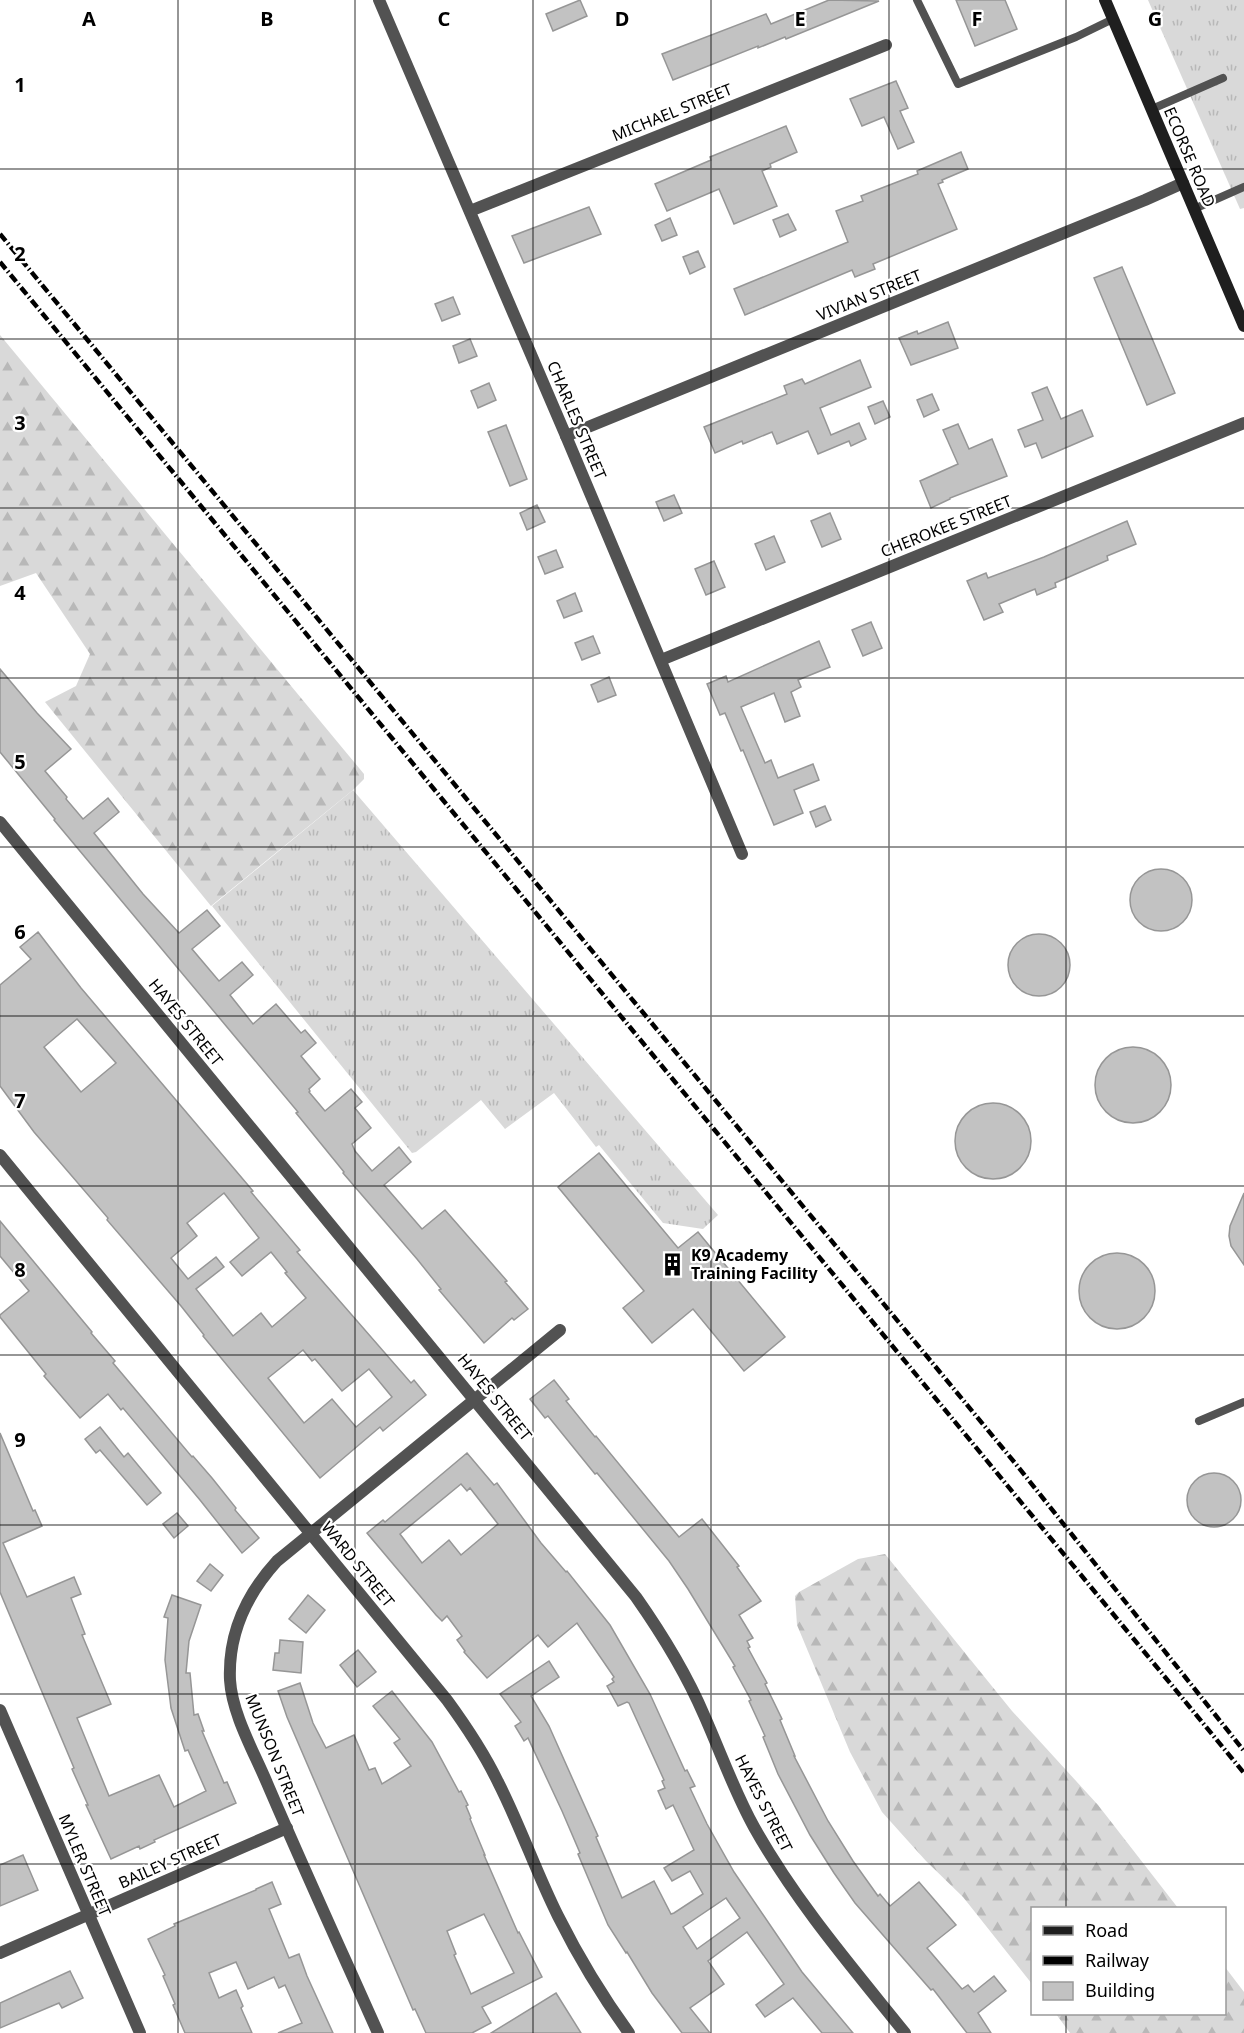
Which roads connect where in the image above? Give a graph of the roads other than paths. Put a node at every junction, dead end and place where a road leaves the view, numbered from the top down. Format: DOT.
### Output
graph roads {
  1 [pos="379,0"];
  2 [pos="917,0"];
  3 [pos="1105,0"];
  4 [pos="1113,19"];
  5 [pos="885,45"];
  6 [pos="1223,78"];
  7 [pos="1152,110"];
  8 [pos="1183,183"];
  9 [pos="1244,187"];
  10 [pos="1194,208"];
  11 [pos="470,211"];
  12 [pos="1244,326"];
  13 [pos="1244,423"];
  14 [pos="566,436"];
  15 [pos="661,660"];
  16 [pos="0,822"];
  17 [pos="742,854"];
  18 [pos="0,1155"];
  19 [pos="561,1330"];
  20 [pos="476,1400"];
  21 [pos="1244,1402"];
  22 [pos="1199,1420"];
  23 [pos="312,1534"];
  24 [pos="0,1710"];
  25 [pos="286,1828"];
  26 [pos="89,1915"];
  27 [pos="0,1953"];
  28 [pos="140,2033"];
  29 [pos="378,2033"];
  30 [pos="629,2033"];
  31 [pos="905,2033"];
  1 -- 11 [label="street, CHARLES STREET"];
  2 -- 4 [label="lane"];
  3 -- 4 [label="main road, ECORSE ROAD"];
  4 -- 7 [label="main road, ECORSE ROAD"];
  5 -- 11 [label="street, MICHAEL STREET"];
  6 -- 7 [label="lane"];
  7 -- 8 [label="main road, ECORSE ROAD"];
  8 -- 10 [label="main road, ECORSE ROAD"];
  8 -- 14 [label="street, VIVIAN STREET"];
  9 -- 10 [label="lane"];
  10 -- 12 [label="main road, ECORSE ROAD"];
  11 -- 14 [label="street, CHARLES STREET"];
  13 -- 15 [label="street, CHEROKEE STREET"];
  14 -- 15 [label="street, CHARLES STREET"];
  15 -- 17 [label="street, CHARLES STREET"];
  16 -- 20 [label="street, HAYES STREET"];
  18 -- 23 [label="street, WARD STREET"];
  19 -- 20 [label="street, MUNSON STREET"];
  20 -- 23 [label="street, MUNSON STREET"];
  20 -- 31 [label="street, HAYES STREET"];
  21 -- 22 [label="lane"];
  23 -- 25 [label="street, MUNSON STREET"];
  23 -- 30 [label="street, WARD STREET"];
  24 -- 26 [label="street, MYLER STREET"];
  25 -- 26 [label="street, BAILEY STREET"];
  25 -- 29 [label="street, MUNSON STREET"];
  26 -- 27 [label="street, BAILEY STREET"];
  26 -- 28 [label="street, MYLER STREET"];
}
